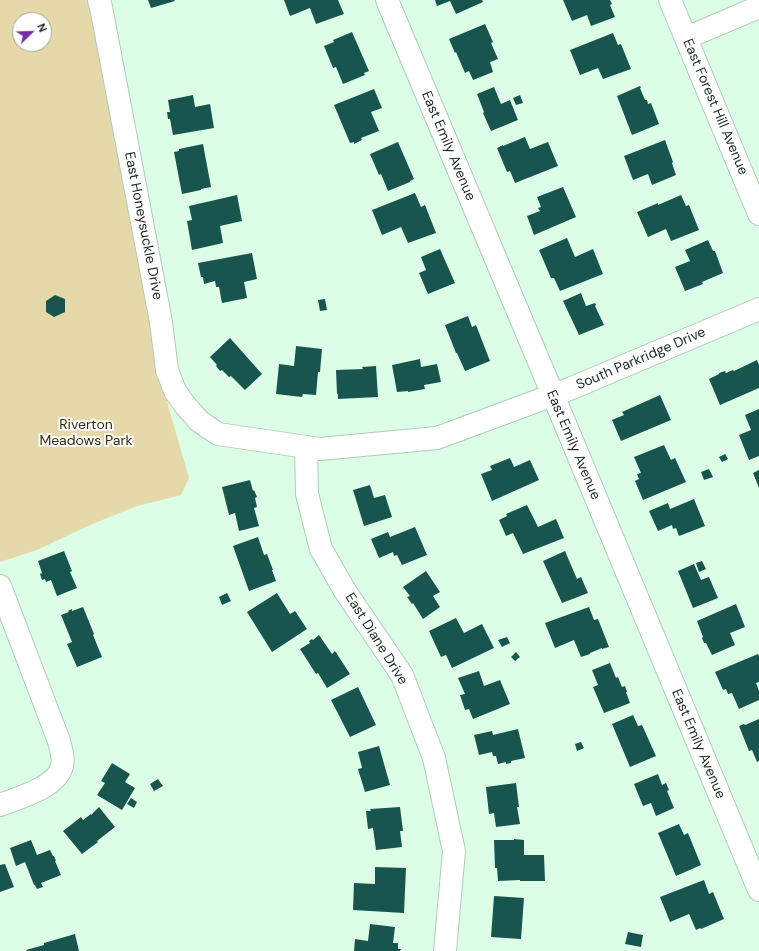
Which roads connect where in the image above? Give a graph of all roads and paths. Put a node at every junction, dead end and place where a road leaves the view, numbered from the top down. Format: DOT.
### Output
graph roads {
  1 [pos="99,0"];
  2 [pos="386,0"];
  3 [pos="670,0"];
  4 [pos="759,7"];
  5 [pos="686,38"];
  6 [pos="759,214"];
  7 [pos="759,309"];
  8 [pos="553,396"];
  9 [pos="218,434"];
  10 [pos="306,447"];
  11 [pos="0,586"];
  12 [pos="0,805"];
  13 [pos="759,890"];
  14 [pos="446,951"];
  1 -- 9 [label="street, East Honeysuckle Drive"];
  2 -- 8 [label="street, East Emily Avenue"];
  3 -- 5 [label="street, East Forest Hill Avenue"];
  4 -- 5 [label="street"];
  5 -- 6 [label="street, East Forest Hill Avenue"];
  7 -- 8 [label="street, South Parkridge Drive"];
  8 -- 10 [label="street, South Parkridge Drive"];
  8 -- 13 [label="street, East Emily Avenue"];
  9 -- 10 [label="street, South Parkridge Drive"];
  10 -- 14 [label="street, East Diane Drive"];
  11 -- 12 [label="street"];
}
